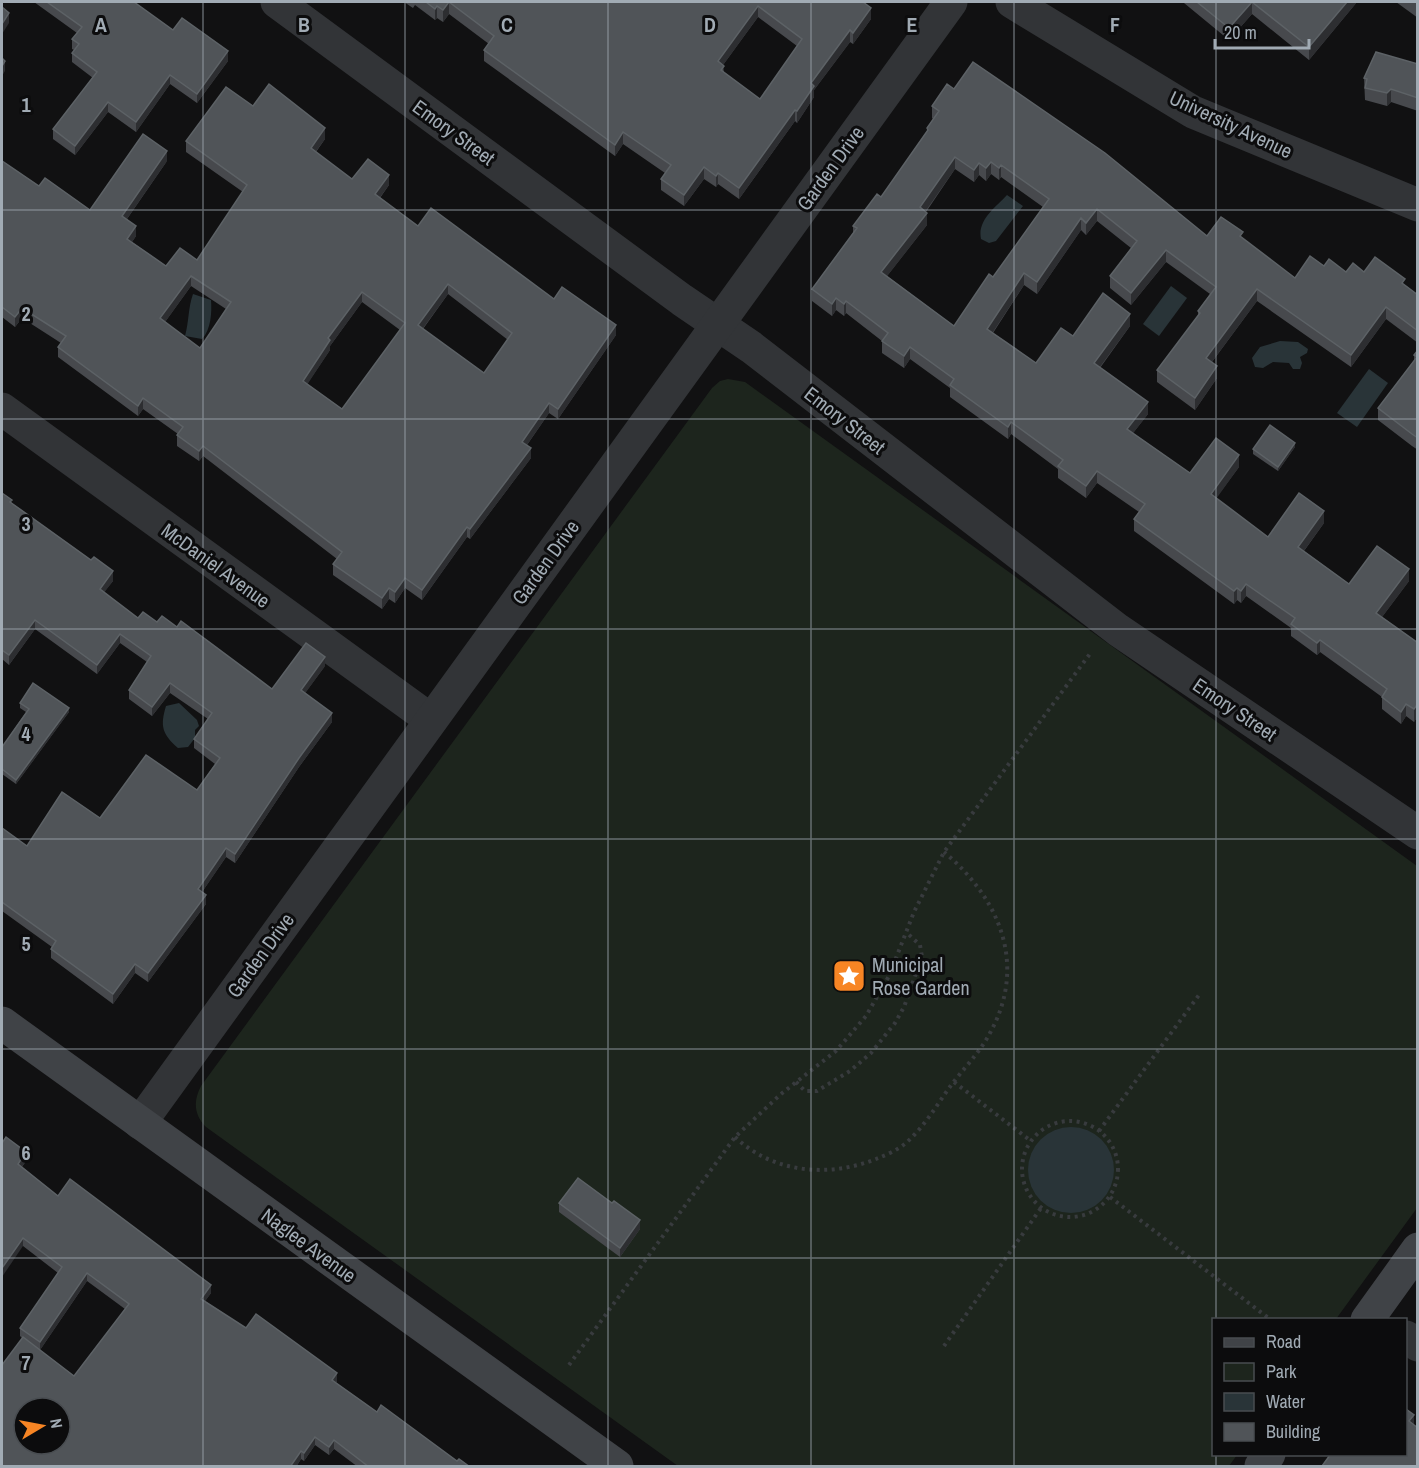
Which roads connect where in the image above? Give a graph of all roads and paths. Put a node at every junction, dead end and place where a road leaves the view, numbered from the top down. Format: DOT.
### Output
graph roads {
  1 [pos="277,2"];
  2 [pos="951,2"];
  3 [pos="1012,2"];
  4 [pos="1410,198"];
  5 [pos="717,325"];
  6 [pos="2,409"];
  7 [pos="1095,647"];
  8 [pos="430,720"];
  9 [pos="1418,833"];
  10 [pos="944,852"];
  11 [pos="907,933"];
  12 [pos="1199,995"];
  13 [pos="2,1023"];
  14 [pos="954,1082"];
  15 [pos="796,1083"];
  16 [pos="140,1123"];
  17 [pos="1099,1131"];
  18 [pos="735,1137"];
  19 [pos="1031,1141"];
  20 [pos="1110,1197"];
  21 [pos="1041,1208"];
  22 [pos="1418,1250"];
  23 [pos="1374,1317"];
  24 [pos="1268,1318"];
  25 [pos="944,1346"];
  26 [pos="569,1365"];
  27 [pos="612,1465"];
  1 -- 5 [label="street, Emory Street"];
  2 -- 5 [label="street, Garden Drive"];
  3 -- 4 [label="street, University Avenue"];
  5 -- 8 [label="street, Garden Drive"];
  5 -- 9 [label="street, Emory Street"];
  6 -- 8 [label="street, McDaniel Avenue"];
  7 -- 10 [label="path"];
  8 -- 16 [label="street, Garden Drive"];
  10 -- 11 [label="path"];
  10 -- 14 [label="path"];
  11 -- 15 [label="path"];
  11 -- 15 [label="path"];
  12 -- 17 [label="path"];
  13 -- 16 [label="main road, Naglee Avenue"];
  14 -- 18 [label="path"];
  14 -- 19 [label="path"];
  15 -- 18 [label="path"];
  16 -- 27 [label="main road, Naglee Avenue"];
  17 -- 19 [label="path"];
  17 -- 20 [label="path"];
  18 -- 26 [label="path"];
  19 -- 21 [label="path"];
  20 -- 21 [label="path"];
  20 -- 24 [label="path"];
  21 -- 25 [label="path"];
  22 -- 23 [label="main road"];
}
